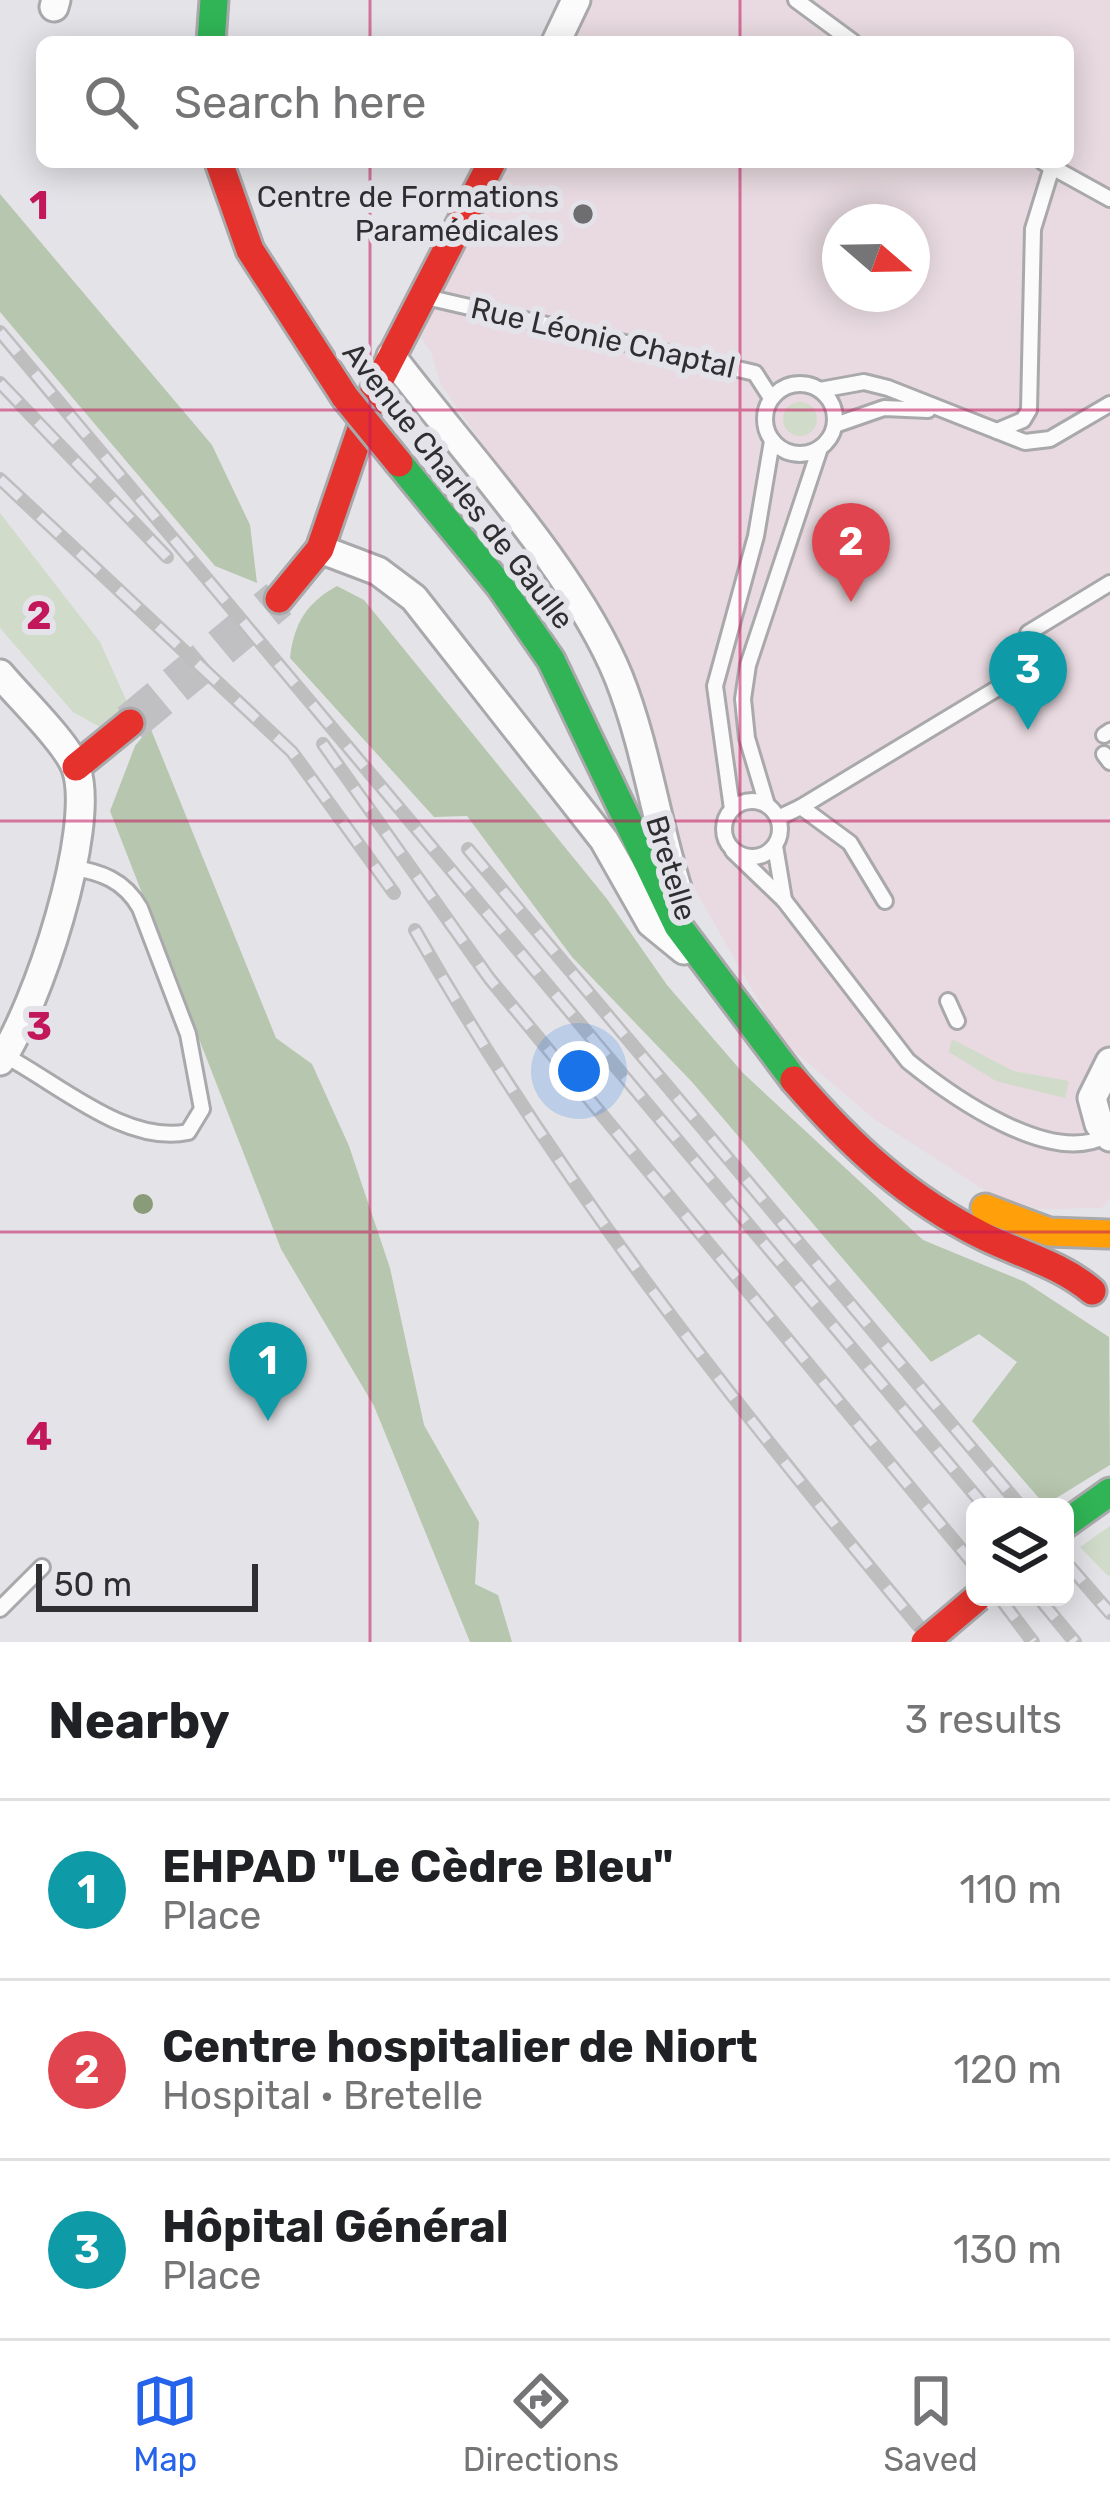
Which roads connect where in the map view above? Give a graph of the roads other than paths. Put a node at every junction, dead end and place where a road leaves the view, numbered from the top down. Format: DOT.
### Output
graph roads {
  1 [pos="214,0"];
  2 [pos="576,0"];
  3 [pos="796,0"];
  4 [pos="211,36"];
  5 [pos="559,36"];
  6 [pos="845,36"];
  7 [pos="221,168"];
  8 [pos="489,168"];
  9 [pos="1047,168"];
  10 [pos="1055,168"];
  11 [pos="1110,200"];
  12 [pos="421,296"];
  13 [pos="391,356"];
  14 [pos="820,389"];
  15 [pos="771,398"];
  16 [pos="1110,404"];
  17 [pos="950,414"];
  18 [pos="835,425"];
  19 [pos="998,431"];
  20 [pos="772,441"];
  21 [pos="820,448"];
  22 [pos="320,549"];
  23 [pos="1110,583"];
  24 [pos="279,598"];
  25 [pos="1036,645"];
  26 [pos="0,674"];
  27 [pos="1016,676"];
  28 [pos="130,723"];
  29 [pos="76,767"];
  30 [pos="767,805"];
  31 [pos="801,807"];
  32 [pos="732,809"];
  33 [pos="778,818"];
  34 [pos="775,846"];
  35 [pos="733,850"];
  36 [pos="70,867"];
  37 [pos="784,900"];
  38 [pos="885,901"];
  39 [pos="698,958"];
  40 [pos="948,1001"];
  41 [pos="957,1021"];
  42 [pos="2,1058"];
  43 [pos="1110,1061"];
  44 [pos="804,1090"];
  45 [pos="1109,1136"];
  46 [pos="1108,1233"];
  47 [pos="1101,1300"];
  48 [pos="1110,1492"];
  49 [pos="1074,1517"];
  50 [pos="42,1568"];
  51 [pos="967,1606"];
  52 [pos="0,1609"];
  53 [pos="925,1642"];
  1 -- 4 [label="main road"];
  2 -- 5 [label="street"];
  3 -- 6 [label="lane"];
  7 -- 39 [label="main road, Avenue Charles de Gaulle, bridge"];
  8 -- 12 [label="main road"];
  9 -- 19 [label="lane"];
  10 -- 11 [label="lane"];
  12 -- 13 [label="main road"];
  12 -- 15 [label="lane, Rue Léonie Chaptal"];
  13 -- 22 [label="main road"];
  13 -- 39 [label="street, Bretelle"];
  14 -- 15 [label="lane"];
  14 -- 17 [label="lane"];
  14 -- 18 [label="lane"];
  15 -- 20 [label="lane"];
  16 -- 19 [label="lane"];
  17 -- 18 [label="lane"];
  17 -- 19 [label="lane"];
  18 -- 21 [label="lane"];
  20 -- 21 [label="lane"];
  20 -- 32 [label="lane"];
  21 -- 30 [label="lane"];
  22 -- 24 [label="main road"];
  22 -- 39 [label="street, Bretelle"];
  23 -- 25 [label="lane"];
  26 -- 29 [label="street"];
  27 -- 31 [label="lane"];
  28 -- 29 [label="main road"];
  29 -- 36 [label="street"];
  30 -- 32 [label="lane"];
  30 -- 33 [label="lane"];
  31 -- 33 [label="lane"];
  31 -- 38 [label="lane"];
  32 -- 35 [label="lane"];
  33 -- 34 [label="lane"];
  34 -- 35 [label="lane"];
  34 -- 37 [label="lane"];
  35 -- 37 [label="lane"];
  36 -- 42 [label="street"];
  36 -- 42 [label="lane"];
  37 -- 45 [label="lane"];
  39 -- 44 [label="main road, Avenue Charles de Gaulle"];
  40 -- 41 [label="lane"];
  43 -- 45 [label="street"];
  44 -- 46 [label="main road, Avenue Charles de Gaulle"];
  44 -- 47 [label="main road, Avenue Charles de Gaulle"];
  46 -- 47 [label="main road"];
  48 -- 49 [label="main road"];
  50 -- 52 [label="lane"];
  51 -- 53 [label="main road, bridge"];
}
